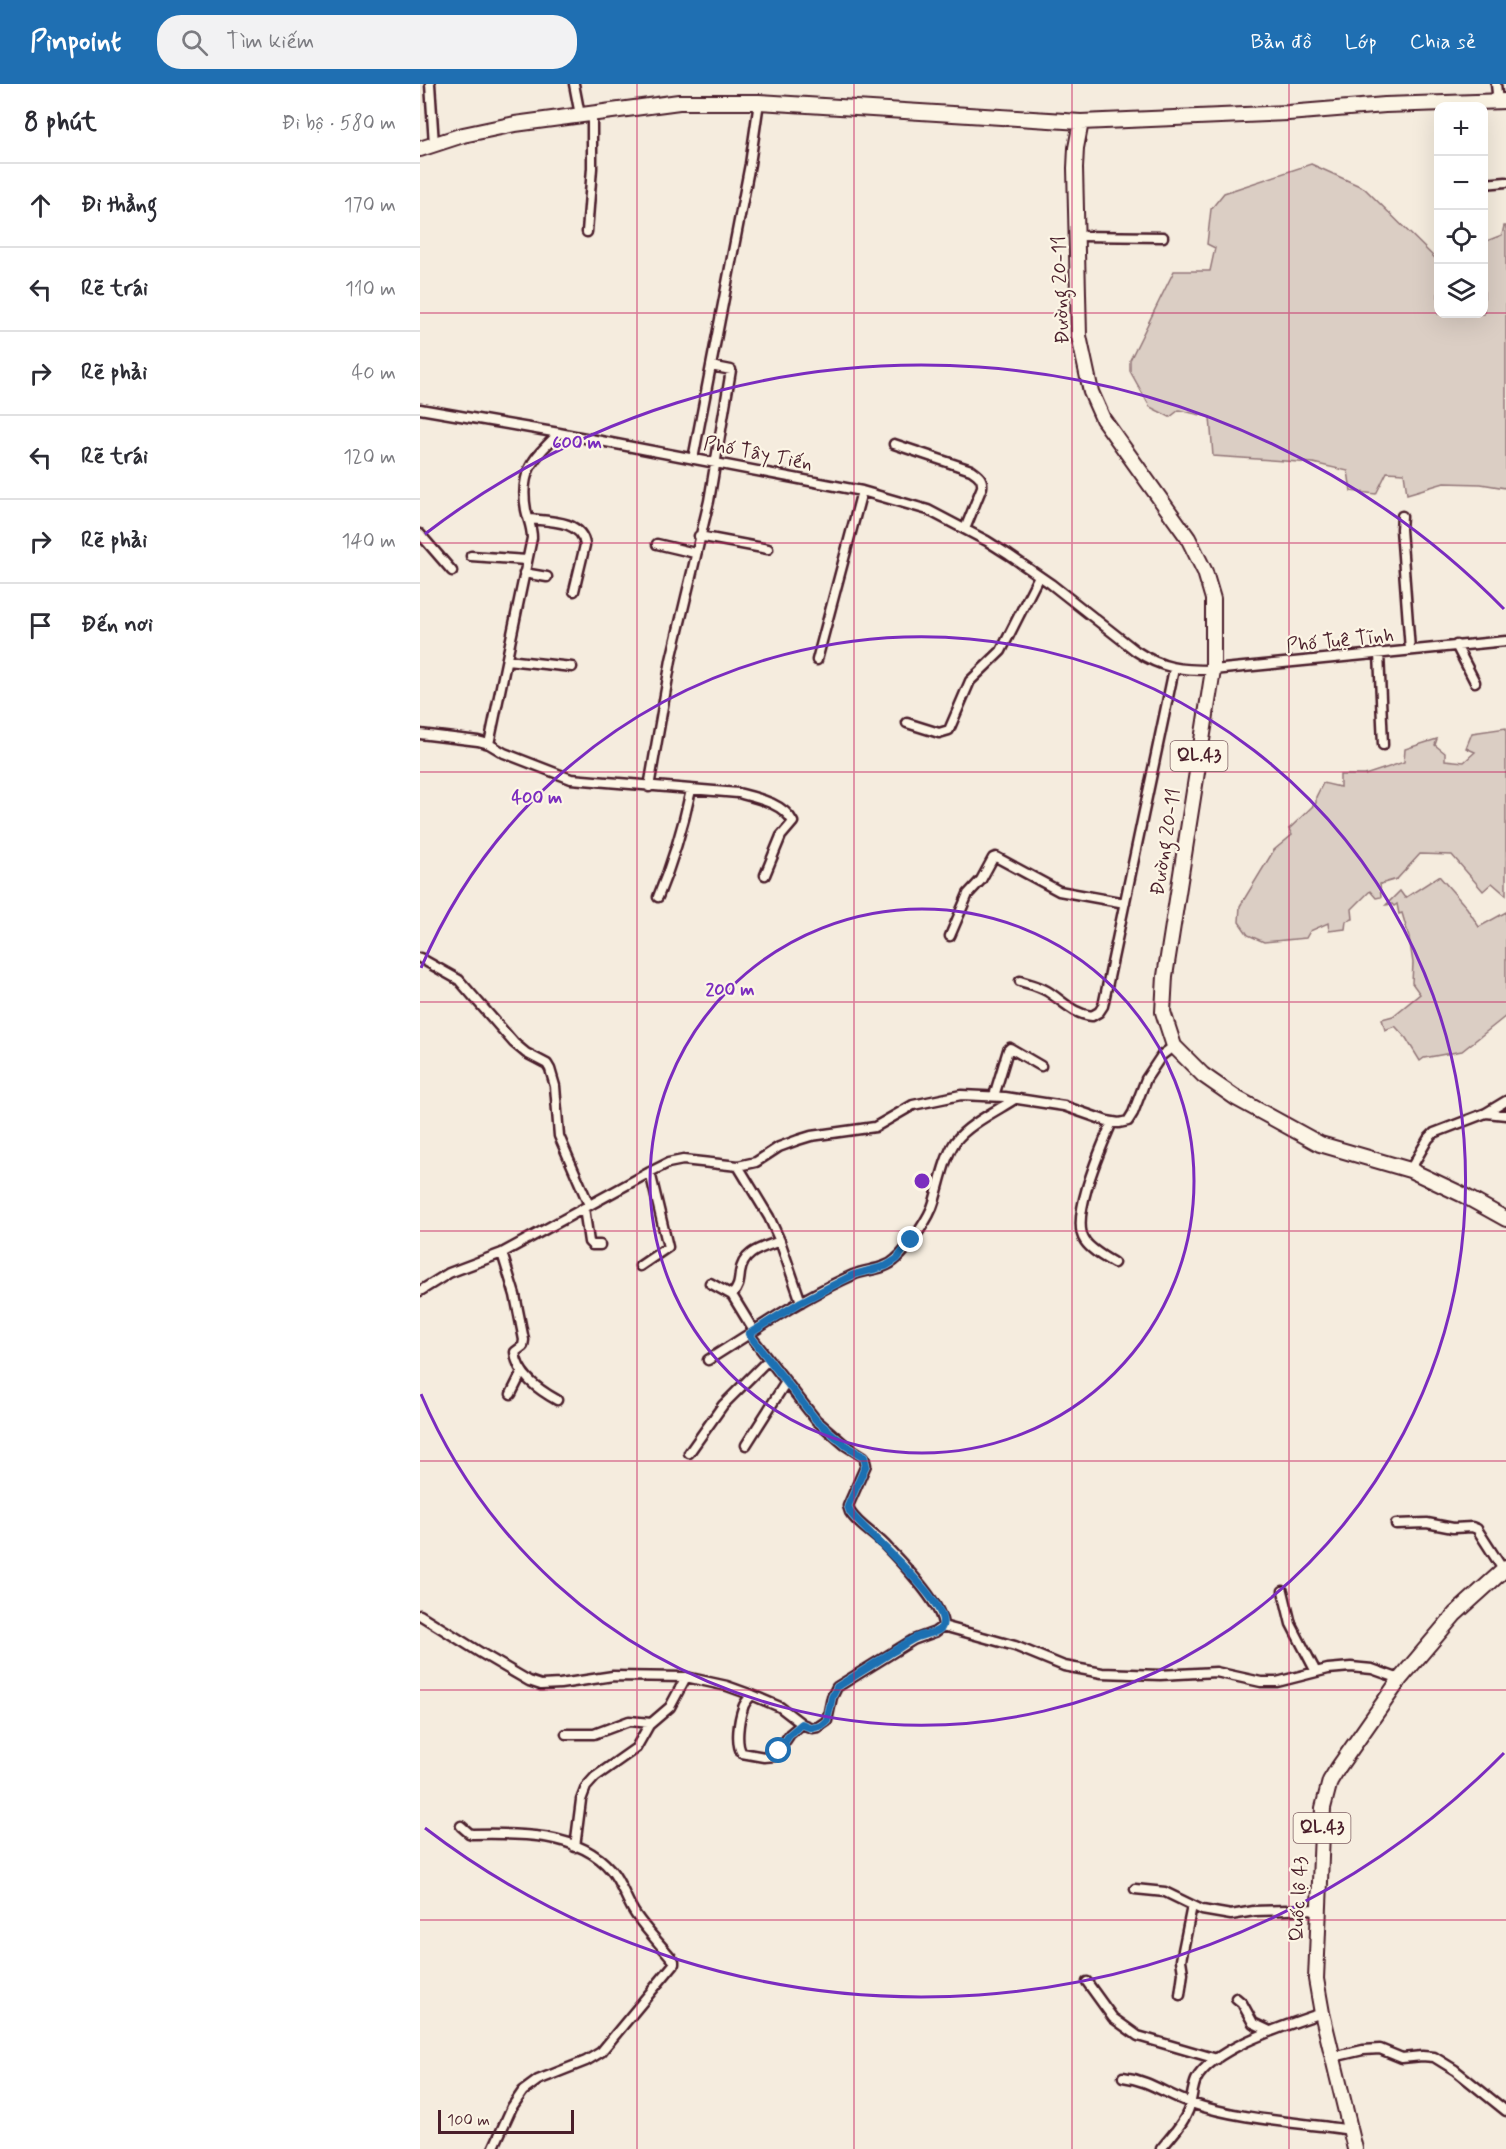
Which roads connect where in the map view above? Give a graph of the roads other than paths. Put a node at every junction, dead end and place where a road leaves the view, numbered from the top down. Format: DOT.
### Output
graph roads {
  1 [pos="430,84"];
  2 [pos="574,84"];
  3 [pos="1496,84"];
  4 [pos="759,102"];
  5 [pos="1502,102"];
  6 [pos="1434,105"];
  7 [pos="586,114"];
  8 [pos="1081,122"];
  9 [pos="434,144"];
  10 [pos="420,149"];
  11 [pos="1506,182"];
  12 [pos="1488,184"];
  13 [pos="587,232"];
  14 [pos="1078,236"];
  15 [pos="1164,237"];
  16 [pos="711,366"];
  17 [pos="420,409"];
  18 [pos="559,433"];
  19 [pos="894,444"];
  20 [pos="693,459"];
  21 [pos="716,463"];
  22 [pos="862,491"];
  23 [pos="1402,516"];
  24 [pos="529,519"];
  25 [pos="965,529"];
  26 [pos="420,534"];
  27 [pos="699,536"];
  28 [pos="657,544"];
  29 [pos="768,549"];
  30 [pos="695,553"];
  31 [pos="471,556"];
  32 [pos="527,560"];
  33 [pos="452,570"];
  34 [pos="524,573"];
  35 [pos="1039,576"];
  36 [pos="547,577"];
  37 [pos="574,591"];
  38 [pos="1502,641"];
  39 [pos="1456,645"];
  40 [pos="1410,650"];
  41 [pos="1379,653"];
  42 [pos="507,660"];
  43 [pos="817,660"];
  44 [pos="572,667"];
  45 [pos="1174,669"];
  46 [pos="1213,670"];
  47 [pos="1474,682"];
  48 [pos="907,723"];
  49 [pos="420,734"];
  50 [pos="489,744"];
  51 [pos="1383,745"];
  52 [pos="649,787"];
  53 [pos="691,790"];
  54 [pos="765,875"];
  55 [pos="658,897"];
  56 [pos="1125,903"];
  57 [pos="950,936"];
  58 [pos="420,958"];
  59 [pos="1020,981"];
  60 [pos="1174,1046"];
  61 [pos="1041,1066"];
  62 [pos="994,1096"];
  63 [pos="1015,1099"];
  64 [pos="1506,1101"];
  65 [pos="1486,1113"];
  66 [pos="1506,1115"];
  67 [pos="1112,1122"];
  68 [pos="738,1166"];
  69 [pos="1410,1170"];
  70 [pos="650,1172"];
  71 [pos="586,1207"];
  72 [pos="1506,1219"];
  73 [pos="780,1242"];
  74 [pos="600,1245"];
  75 [pos="502,1253"];
  76 [pos="1114,1263"];
  77 [pos="640,1266"];
  78 [pos="710,1283"];
  79 [pos="420,1291"];
  80 [pos="732,1295"];
  81 [pos="801,1302"];
  82 [pos="752,1332"];
  83 [pos="768,1359"];
  84 [pos="708,1360"];
  85 [pos="522,1372"];
  86 [pos="786,1382"];
  87 [pos="510,1394"];
  88 [pos="557,1400"];
  89 [pos="746,1445"];
  90 [pos="689,1453"];
  91 [pos="1396,1524"];
  92 [pos="1505,1569"];
  93 [pos="1283,1591"];
  94 [pos="420,1615"];
  95 [pos="943,1626"];
  96 [pos="1316,1672"];
  97 [pos="686,1677"];
  98 [pos="1400,1679"];
  99 [pos="752,1695"];
  100 [pos="651,1723"];
  101 [pos="802,1724"];
  102 [pos="566,1734"];
  103 [pos="461,1826"];
  104 [pos="575,1846"];
  105 [pos="1135,1889"];
  106 [pos="1192,1906"];
  107 [pos="1319,1910"];
  108 [pos="1087,1982"];
  109 [pos="1180,1995"];
  110 [pos="1236,1998"];
  111 [pos="1322,2013"];
  112 [pos="1270,2031"];
  113 [pos="1333,2057"];
  114 [pos="1217,2059"];
  115 [pos="1123,2077"];
  116 [pos="1190,2103"];
  117 [pos="1506,2111"];
  118 [pos="1351,2130"];
  119 [pos="493,2149"];
  120 [pos="1161,2149"];
  121 [pos="1355,2149"];
  1 -- 9 [label="street"];
  2 -- 7 [label="street"];
  3 -- 5 [label="street"];
  4 -- 7 [label="highway"];
  4 -- 8 [label="highway"];
  4 -- 16 [label="street, Phố Tây Tiến"];
  6 -- 8 [label="highway"];
  7 -- 9 [label="highway"];
  7 -- 13 [label="street"];
  8 -- 14 [label="highway, Đường 20-11 / QL.43"];
  9 -- 10 [label="highway"];
  11 -- 12 [label="street"];
  14 -- 15 [label="street"];
  14 -- 46 [label="highway, Đường 20-11 / QL.43"];
  16 -- 20 [label="street, Phố Tây Tiến"];
  16 -- 21 [label="street"];
  17 -- 18 [label="street"];
  18 -- 20 [label="street"];
  18 -- 24 [label="street"];
  19 -- 25 [label="street"];
  20 -- 21 [label="street, Phố Tây Tiến"];
  21 -- 22 [label="street, Phố Tây Tiến"];
  21 -- 27 [label="street"];
  22 -- 25 [label="street, Phố Tây Tiến"];
  22 -- 43 [label="street"];
  23 -- 40 [label="street"];
  24 -- 32 [label="street"];
  24 -- 37 [label="street"];
  25 -- 35 [label="street, Phố Tây Tiến"];
  26 -- 33 [label="street"];
  27 -- 29 [label="street"];
  27 -- 30 [label="street"];
  28 -- 30 [label="street"];
  30 -- 52 [label="street"];
  31 -- 32 [label="street"];
  32 -- 34 [label="street"];
  34 -- 36 [label="street"];
  34 -- 42 [label="street"];
  35 -- 45 [label="street, Phố Tây Tiến"];
  35 -- 48 [label="street"];
  38 -- 39 [label="street, Phố Tuệ Tĩnh"];
  39 -- 40 [label="street, Phố Tuệ Tĩnh"];
  39 -- 47 [label="street"];
  40 -- 41 [label="street, Phố Tuệ Tĩnh"];
  41 -- 46 [label="street, Phố Tuệ Tĩnh"];
  41 -- 51 [label="street"];
  42 -- 44 [label="street"];
  42 -- 50 [label="street"];
  45 -- 46 [label="street"];
  45 -- 56 [label="street"];
  46 -- 60 [label="highway, Đường 20-11 / QL.43"];
  49 -- 50 [label="street"];
  50 -- 52 [label="street"];
  52 -- 53 [label="street"];
  53 -- 54 [label="street"];
  53 -- 55 [label="street"];
  56 -- 57 [label="street"];
  56 -- 59 [label="street"];
  58 -- 71 [label="street"];
  60 -- 67 [label="street"];
  60 -- 69 [label="highway, Đường 20-11 / QL.43"];
  61 -- 62 [label="street"];
  62 -- 63 [label="street"];
  62 -- 68 [label="street"];
  63 -- 67 [label="street"];
  63 -- 81 [label="street"];
  64 -- 65 [label="street"];
  65 -- 66 [label="street"];
  65 -- 69 [label="street"];
  67 -- 76 [label="street"];
  68 -- 70 [label="street"];
  68 -- 73 [label="street"];
  69 -- 72 [label="highway, Đường 20-11 / QL.43"];
  70 -- 71 [label="street"];
  70 -- 77 [label="street"];
  71 -- 74 [label="street"];
  71 -- 75 [label="street"];
  73 -- 80 [label="street"];
  73 -- 81 [label="street"];
  75 -- 79 [label="street"];
  75 -- 85 [label="street"];
  78 -- 80 [label="street"];
  80 -- 82 [label="street"];
  81 -- 82 [label="street"];
  82 -- 83 [label="street"];
  82 -- 84 [label="street"];
  83 -- 86 [label="street"];
  83 -- 90 [label="street"];
  85 -- 87 [label="street"];
  85 -- 88 [label="street"];
  86 -- 89 [label="street"];
  86 -- 95 [label="street"];
  91 -- 92 [label="street"];
  92 -- 98 [label="highway, Quốc lộ 43 / QL.43"];
  93 -- 96 [label="street"];
  94 -- 97 [label="street"];
  95 -- 96 [label="street"];
  95 -- 101 [label="street"];
  96 -- 98 [label="street"];
  97 -- 99 [label="street"];
  97 -- 100 [label="street"];
  98 -- 107 [label="highway, Quốc lộ 43 / QL.43"];
  99 -- 101 [label="street"];
  99 -- 101 [label="street"];
  100 -- 102 [label="street"];
  100 -- 104 [label="street"];
  103 -- 104 [label="street"];
  104 -- 119 [label="street"];
  105 -- 106 [label="street"];
  106 -- 107 [label="street"];
  106 -- 109 [label="street"];
  107 -- 111 [label="highway, Quốc lộ 43 / QL.43"];
  108 -- 114 [label="street"];
  110 -- 112 [label="street"];
  111 -- 112 [label="street"];
  111 -- 113 [label="highway, Quốc lộ 43 / QL.43"];
  112 -- 114 [label="street"];
  113 -- 117 [label="street"];
  113 -- 118 [label="highway, Quốc lộ 43 / QL.43"];
  114 -- 116 [label="street"];
  115 -- 116 [label="street"];
  116 -- 118 [label="street"];
  116 -- 120 [label="street"];
  118 -- 121 [label="highway, Quốc lộ 43 / QL.43"];
}
